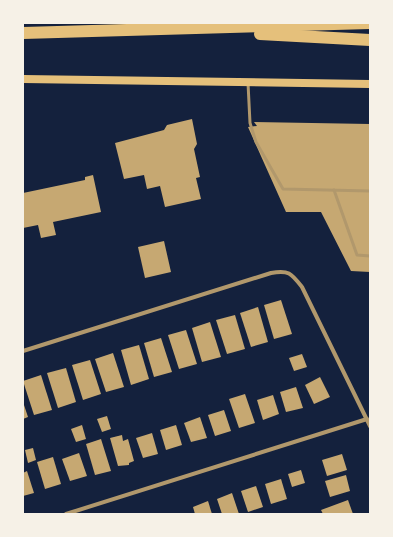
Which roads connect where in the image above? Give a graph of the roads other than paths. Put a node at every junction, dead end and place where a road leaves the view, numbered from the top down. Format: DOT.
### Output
graph roads {
  1 [pos="370,23"];
  2 [pos="177,30"];
  3 [pos="23,33"];
  4 [pos="370,40"];
  5 [pos="23,79"];
  6 [pos="248,82"];
  7 [pos="370,84"];
  8 [pos="334,190"];
  9 [pos="370,191"];
  10 [pos="370,256"];
  11 [pos="23,352"];
  12 [pos="367,419"];
  13 [pos="370,426"];
  14 [pos="66,514"];
  1 -- 2 [label="highway"];
  2 -- 3 [label="highway"];
  2 -- 4 [label="highway"];
  5 -- 6 [label="main road"];
  6 -- 7 [label="main road"];
  6 -- 8 [label="lane"];
  8 -- 9 [label="lane"];
  8 -- 10 [label="lane"];
  11 -- 12 [label="street"];
  12 -- 13 [label="street"];
  12 -- 14 [label="street"];
}
